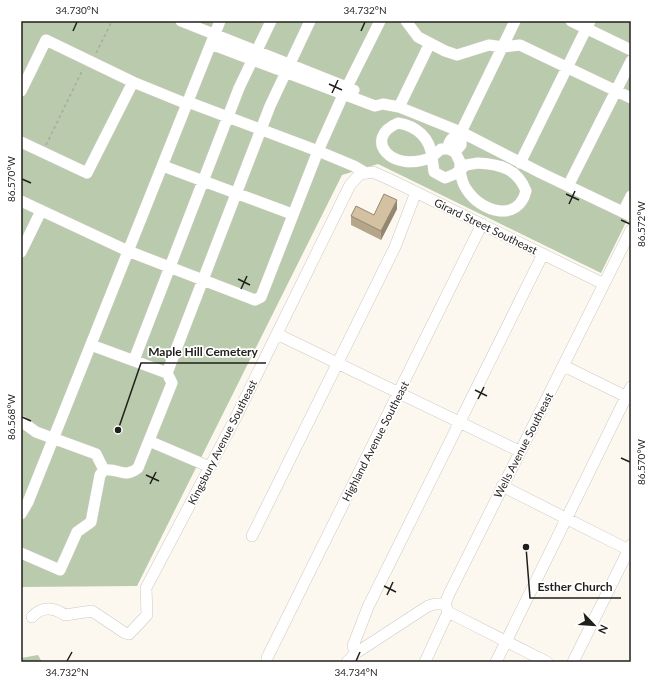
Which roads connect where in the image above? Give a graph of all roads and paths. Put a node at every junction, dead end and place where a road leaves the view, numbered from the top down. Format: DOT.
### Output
graph roads {
  1 [pos="112,21"];
  2 [pos="181,21"];
  3 [pos="220,21"];
  4 [pos="271,21"];
  5 [pos="310,21"];
  6 [pos="380,21"];
  7 [pos="406,21"];
  8 [pos="516,21"];
  9 [pos="571,21"];
  10 [pos="588,25"];
  11 [pos="213,39"];
  12 [pos="430,44"];
  13 [pos="503,47"];
  14 [pos="631,50"];
  15 [pos="254,55"];
  16 [pos="89,61"];
  17 [pos="631,61"];
  18 [pos="288,68"];
  19 [pos="567,68"];
  20 [pos="133,82"];
  21 [pos="616,90"];
  22 [pos="21,91"];
  23 [pos="345,91"];
  24 [pos="631,98"];
  25 [pos="188,103"];
  26 [pos="399,107"];
  27 [pos="229,116"];
  28 [pos="262,129"];
  29 [pos="461,132"];
  30 [pos="21,142"];
  31 [pos="451,150"];
  32 [pos="318,151"];
  33 [pos="42,152"];
  34 [pos="432,157"];
  35 [pos="520,163"];
  36 [pos="163,166"];
  37 [pos="460,170"];
  38 [pos="366,173"];
  39 [pos="204,181"];
  40 [pos="568,186"];
  41 [pos="416,192"];
  42 [pos="237,194"];
  43 [pos="631,196"];
  44 [pos="21,201"];
  45 [pos="41,211"];
  46 [pos="292,214"];
  47 [pos="627,214"];
  48 [pos="482,224"];
  49 [pos="631,230"];
  50 [pos="628,244"];
  51 [pos="128,251"];
  52 [pos="21,252"];
  53 [pos="543,254"];
  54 [pos="170,268"];
  55 [pos="202,280"];
  56 [pos="604,284"];
  57 [pos="277,334"];
  58 [pos="91,345"];
  59 [pos="134,360"];
  60 [pos="337,363"];
  61 [pos="564,366"];
  62 [pos="168,373"];
  63 [pos="399,393"];
  64 [pos="630,394"];
  65 [pos="21,421"];
  66 [pos="460,423"];
  67 [pos="54,438"];
  68 [pos="149,441"];
  69 [pos="519,451"];
  70 [pos="210,467"];
  71 [pos="104,470"];
  72 [pos="502,486"];
  73 [pos="21,514"];
  74 [pos="566,519"];
  75 [pos="252,536"];
  76 [pos="630,548"];
  77 [pos="21,553"];
  78 [pos="446,608"];
  79 [pos="32,617"];
  80 [pos="506,642"];
  81 [pos="356,653"];
  82 [pos="267,658"];
  83 [pos="347,662"];
  84 [pos="425,662"];
  85 [pos="496,662"];
  86 [pos="547,662"];
  87 [pos="574,662"];
  1 -- 16 [label="path"];
  2 -- 11 [label="street"];
  3 -- 11 [label="street"];
  4 -- 15 [label="street"];
  5 -- 18 [label="street"];
  6 -- 23 [label="street"];
  7 -- 12 [label="street"];
  8 -- 13 [label="street"];
  9 -- 10 [label="street"];
  10 -- 14 [label="street"];
  10 -- 19 [label="street"];
  11 -- 15 [label="street"];
  11 -- 25 [label="street"];
  12 -- 13 [label="street"];
  12 -- 26 [label="street"];
  13 -- 19 [label="street"];
  13 -- 29 [label="street"];
  15 -- 18 [label="street"];
  15 -- 27 [label="street"];
  16 -- 20 [label="street, Girard Street Southeast"];
  16 -- 22 [label="street, Girard Street Southeast"];
  16 -- 33 [label="path"];
  17 -- 21 [label="street"];
  18 -- 23 [label="street"];
  18 -- 28 [label="street"];
  19 -- 21 [label="street"];
  19 -- 35 [label="street"];
  20 -- 25 [label="street, Girard Street Southeast"];
  20 -- 33 [label="street"];
  21 -- 24 [label="street"];
  21 -- 40 [label="street"];
  23 -- 26 [label="street"];
  23 -- 32 [label="street"];
  25 -- 27 [label="street, Girard Street Southeast"];
  25 -- 36 [label="street"];
  26 -- 29 [label="street"];
  27 -- 28 [label="street, Girard Street Southeast"];
  27 -- 39 [label="street"];
  28 -- 32 [label="street, Girard Street Southeast"];
  28 -- 42 [label="street"];
  29 -- 31 [label="street"];
  29 -- 35 [label="street"];
  30 -- 33 [label="street"];
  31 -- 34 [label="street"];
  31 -- 37 [label="street"];
  32 -- 38 [label="street, Girard Street Southeast"];
  32 -- 46 [label="street"];
  34 -- 34 [label="street"];
  34 -- 37 [label="street"];
  35 -- 40 [label="street"];
  36 -- 39 [label="street"];
  36 -- 51 [label="street"];
  37 -- 37 [label="street"];
  38 -- 41 [label="street, Girard Street Southeast"];
  38 -- 57 [label="street, Kingsbury Avenue Southeast"];
  39 -- 42 [label="street"];
  39 -- 54 [label="street"];
  40 -- 47 [label="street"];
  41 -- 48 [label="street, Girard Street Southeast"];
  41 -- 60 [label="street"];
  42 -- 46 [label="street"];
  42 -- 55 [label="street"];
  43 -- 47 [label="street"];
  44 -- 45 [label="street"];
  45 -- 51 [label="street"];
  45 -- 52 [label="street"];
  46 -- 55 [label="street"];
  48 -- 53 [label="street, Girard Street Southeast"];
  48 -- 63 [label="street, Highland Avenue Southeast"];
  49 -- 50 [label="street, Wells Avenue Southeast"];
  50 -- 56 [label="street, Wells Avenue Southeast"];
  51 -- 54 [label="street"];
  51 -- 58 [label="street"];
  53 -- 56 [label="street, Girard Street Southeast"];
  53 -- 66 [label="street"];
  54 -- 55 [label="street"];
  54 -- 59 [label="street"];
  55 -- 62 [label="street"];
  56 -- 61 [label="street, Wells Avenue Southeast"];
  57 -- 60 [label="street"];
  57 -- 70 [label="street, Kingsbury Avenue Southeast"];
  58 -- 59 [label="street"];
  58 -- 67 [label="street"];
  59 -- 62 [label="street"];
  60 -- 63 [label="street"];
  60 -- 75 [label="street"];
  61 -- 64 [label="street"];
  61 -- 69 [label="street, Wells Avenue Southeast"];
  62 -- 68 [label="street"];
  63 -- 66 [label="street"];
  63 -- 82 [label="street, Highland Avenue Southeast"];
  64 -- 74 [label="street"];
  65 -- 67 [label="street"];
  66 -- 69 [label="street"];
  66 -- 81 [label="street"];
  67 -- 71 [label="street"];
  67 -- 73 [label="street"];
  68 -- 70 [label="street"];
  68 -- 71 [label="street"];
  69 -- 72 [label="street, Wells Avenue Southeast"];
  70 -- 79 [label="street, Kingsbury Avenue Southeast"];
  71 -- 77 [label="street"];
  72 -- 74 [label="street"];
  72 -- 78 [label="street, Wells Avenue Southeast"];
  74 -- 76 [label="street"];
  74 -- 80 [label="street"];
  76 -- 87 [label="street"];
  78 -- 80 [label="street"];
  78 -- 81 [label="street"];
  78 -- 84 [label="street, Wells Avenue Southeast"];
  80 -- 85 [label="street"];
  80 -- 86 [label="street"];
  81 -- 83 [label="street"];
}
